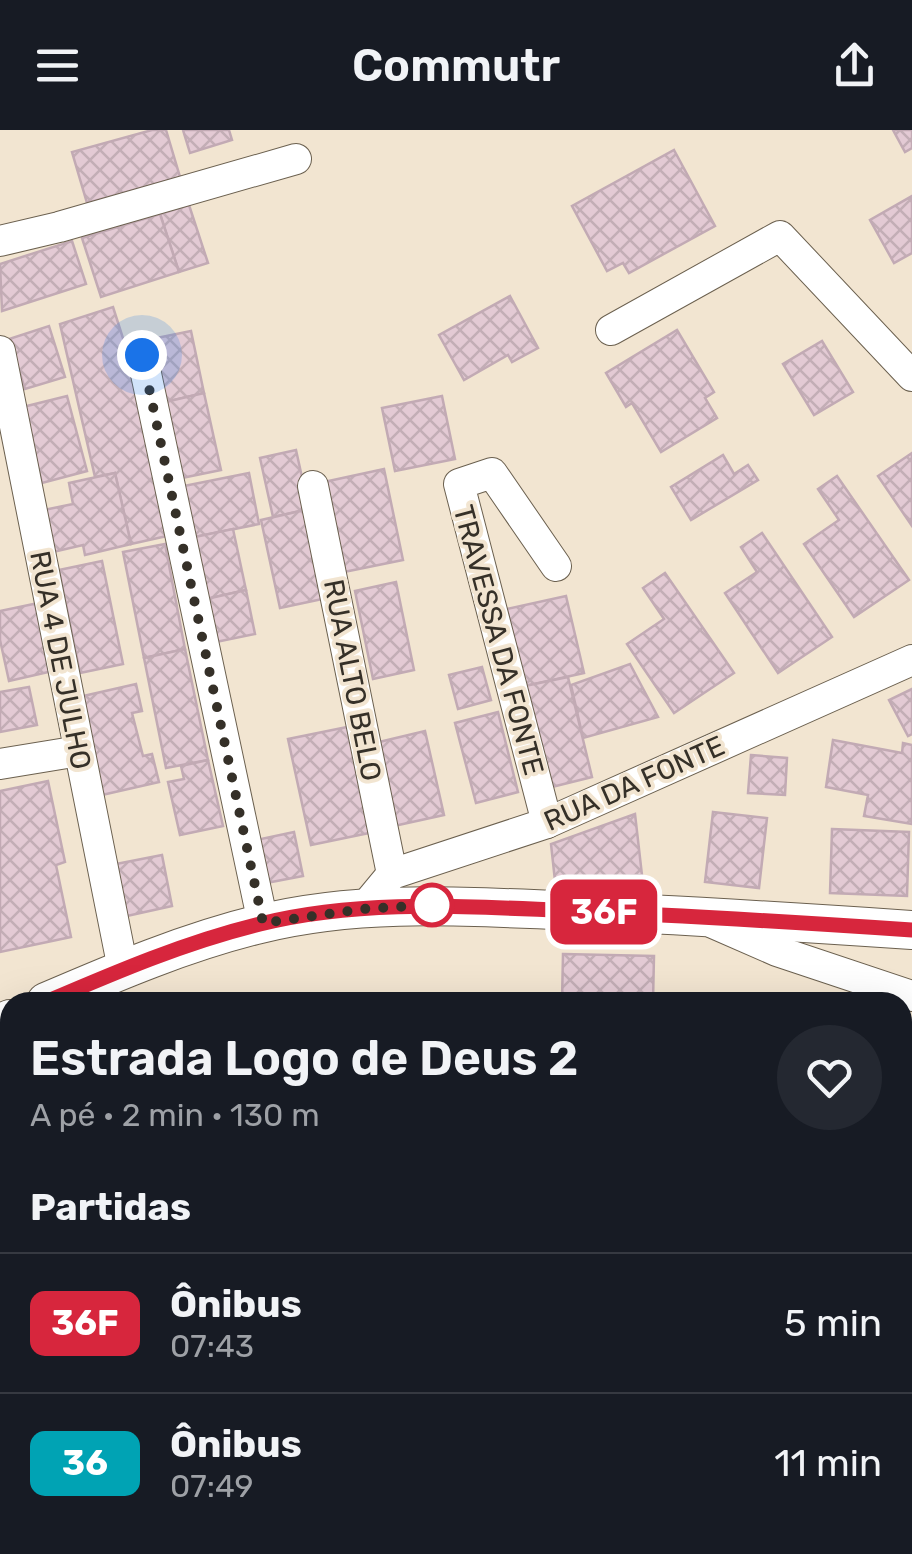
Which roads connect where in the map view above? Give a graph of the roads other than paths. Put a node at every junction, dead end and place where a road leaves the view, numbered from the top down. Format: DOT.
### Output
graph roads {
  1 [pos="296,159"];
  2 [pos="0,240"];
  3 [pos="611,330"];
  4 [pos="0,351"];
  5 [pos="142,355"];
  6 [pos="912,376"];
  7 [pos="313,486"];
  8 [pos="556,566"];
  9 [pos="912,660"];
  10 [pos="79,751"];
  11 [pos="0,764"];
  12 [pos="547,823"];
  13 [pos="392,874"];
  14 [pos="363,909"];
  15 [pos="695,915"];
  16 [pos="263,923"];
  17 [pos="912,930"];
  18 [pos="122,969"];
  19 [pos="69,992"];
  20 [pos="900,992"];
  1 -- 2 [label="street"];
  3 -- 6 [label="street"];
  4 -- 10 [label="street, RUA 4 DE JULHO"];
  5 -- 16 [label="street"];
  7 -- 13 [label="street, RUA ALTO BELO"];
  8 -- 12 [label="street, TRAVESSA DA FONTE"];
  9 -- 12 [label="street, RUA DA FONTE"];
  10 -- 11 [label="street"];
  10 -- 18 [label="street, RUA 4 DE JULHO"];
  12 -- 13 [label="street, RUA DA FONTE"];
  13 -- 14 [label="street"];
  14 -- 15 [label="street"];
  14 -- 16 [label="street"];
  15 -- 17 [label="street"];
  15 -- 20 [label="street"];
  16 -- 18 [label="street"];
  18 -- 19 [label="street"];
}
